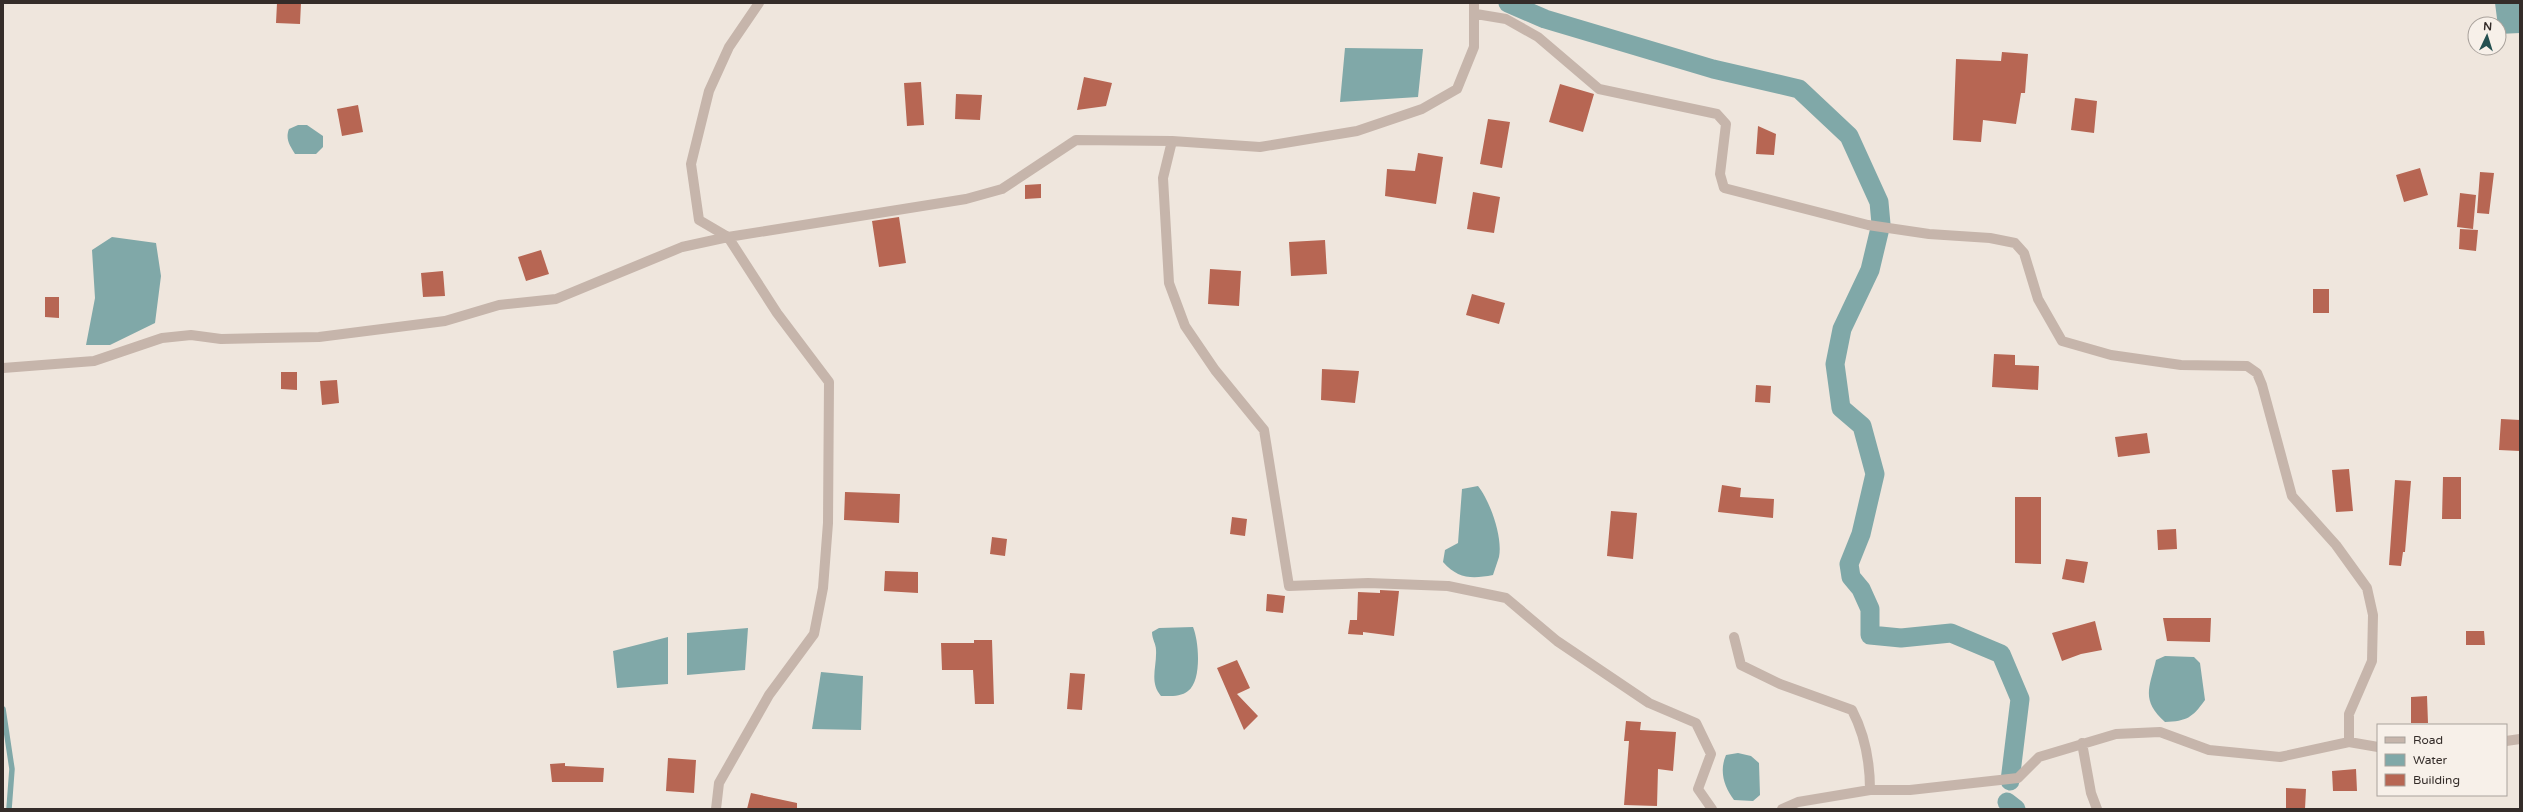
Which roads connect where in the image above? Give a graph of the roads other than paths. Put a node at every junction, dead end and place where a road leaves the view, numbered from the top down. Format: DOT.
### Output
graph roads {
  1 [pos="759,3"];
  2 [pos="1474,3"];
  3 [pos="1476,14"];
  4 [pos="1172,141"];
  5 [pos="728,237"];
  6 [pos="3,368"];
  7 [pos="1734,637"];
  8 [pos="2520,739"];
  9 [pos="2507,741"];
  10 [pos="2349,742"];
  11 [pos="2082,743"];
  12 [pos="2377,747"];
  13 [pos="1870,790"];
  14 [pos="716,809"];
  15 [pos="1712,809"];
  16 [pos="1782,809"];
  17 [pos="2097,809"];
  1 -- 5 [label="street"];
  2 -- 3 [label="street"];
  3 -- 4 [label="street"];
  3 -- 10 [label="street"];
  4 -- 5 [label="street"];
  4 -- 15 [label="street"];
  5 -- 6 [label="street"];
  5 -- 14 [label="street"];
  7 -- 13 [label="street"];
  8 -- 9 [label="street"];
  10 -- 11 [label="street"];
  10 -- 12 [label="street"];
  11 -- 13 [label="street"];
  11 -- 17 [label="street"];
  13 -- 16 [label="street"];
}
